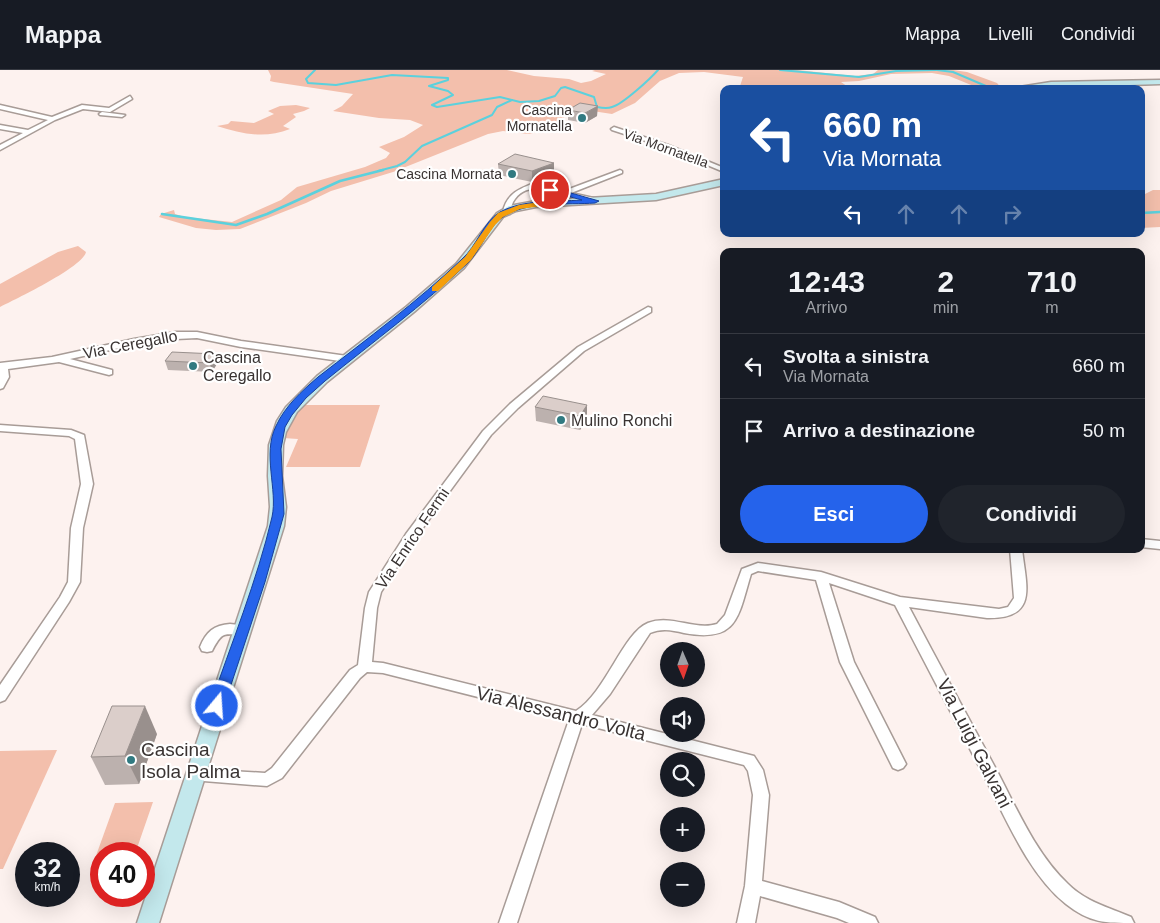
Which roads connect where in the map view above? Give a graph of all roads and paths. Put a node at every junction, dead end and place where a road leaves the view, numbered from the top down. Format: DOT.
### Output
graph roads {
  1 [pos="1160,82"];
  2 [pos="1052,85"];
  3 [pos="130,98"];
  4 [pos="101,103"];
  5 [pos="0,107"];
  6 [pos="91,107"];
  7 [pos="110,110"];
  8 [pos="122,115"];
  9 [pos="53,119"];
  10 [pos="0,128"];
  11 [pos="614,130"];
  12 [pos="28,132"];
  13 [pos="0,148"];
  14 [pos="720,166"];
  15 [pos="620,172"];
  16 [pos="551,178"];
  17 [pos="720,183"];
  18 [pos="537,186"];
  19 [pos="564,193"];
  20 [pos="595,201"];
  21 [pos="507,212"];
  22 [pos="648,310"];
  23 [pos="347,359"];
  24 [pos="57,360"];
  25 [pos="1,366"];
  26 [pos="109,372"];
  27 [pos="0,386"];
  28 [pos="0,428"];
  29 [pos="1145,543"];
  30 [pos="1160,545"];
  31 [pos="1016,553"];
  32 [pos="821,576"];
  33 [pos="900,602"];
  34 [pos="242,628"];
  35 [pos="207,647"];
  36 [pos="365,667"];
  37 [pos="0,696"];
  38 [pos="577,717"];
  39 [pos="898,764"];
  40 [pos="196,776"];
  41 [pos="753,886"];
  42 [pos="148,923"];
  43 [pos="508,923"];
  44 [pos="746,923"];
  45 [pos="869,923"];
  46 [pos="1125,923"];
  1 -- 2 [label="street"];
  3 -- 7 [label="street"];
  4 -- 6 [label="street"];
  5 -- 9 [label="street"];
  6 -- 7 [label="street"];
  6 -- 9 [label="street"];
  7 -- 8 [label="street"];
  9 -- 12 [label="street"];
  10 -- 12 [label="street"];
  11 -- 14 [label="street, Via Mornatella"];
  12 -- 13 [label="street"];
  15 -- 19 [label="street"];
  16 -- 18 [label="street"];
  17 -- 20 [label="street"];
  18 -- 19 [label="street"];
  18 -- 21 [label="street"];
  19 -- 20 [label="street"];
  20 -- 21 [label="street"];
  21 -- 23 [label="street"];
  22 -- 36 [label="street, Via Enrico Fermi"];
  23 -- 24 [label="street, Via Ceregallo"];
  23 -- 34 [label="street"];
  24 -- 25 [label="street, Via Ceregallo"];
  24 -- 26 [label="street"];
  25 -- 27 [label="street"];
  28 -- 37 [label="street"];
  29 -- 30 [label="street"];
  31 -- 33 [label="street"];
  32 -- 33 [label="street"];
  32 -- 38 [label="street"];
  32 -- 39 [label="street"];
  33 -- 46 [label="street, Via Luigi Galvani"];
  34 -- 35 [label="street"];
  34 -- 40 [label="street"];
  36 -- 38 [label="street, Via Alessandro Volta"];
  36 -- 40 [label="street"];
  38 -- 41 [label="street, Via Alessandro Volta"];
  38 -- 43 [label="street"];
  40 -- 42 [label="street"];
  41 -- 44 [label="street, Via Alessandro Volta"];
  41 -- 45 [label="street"];
}
